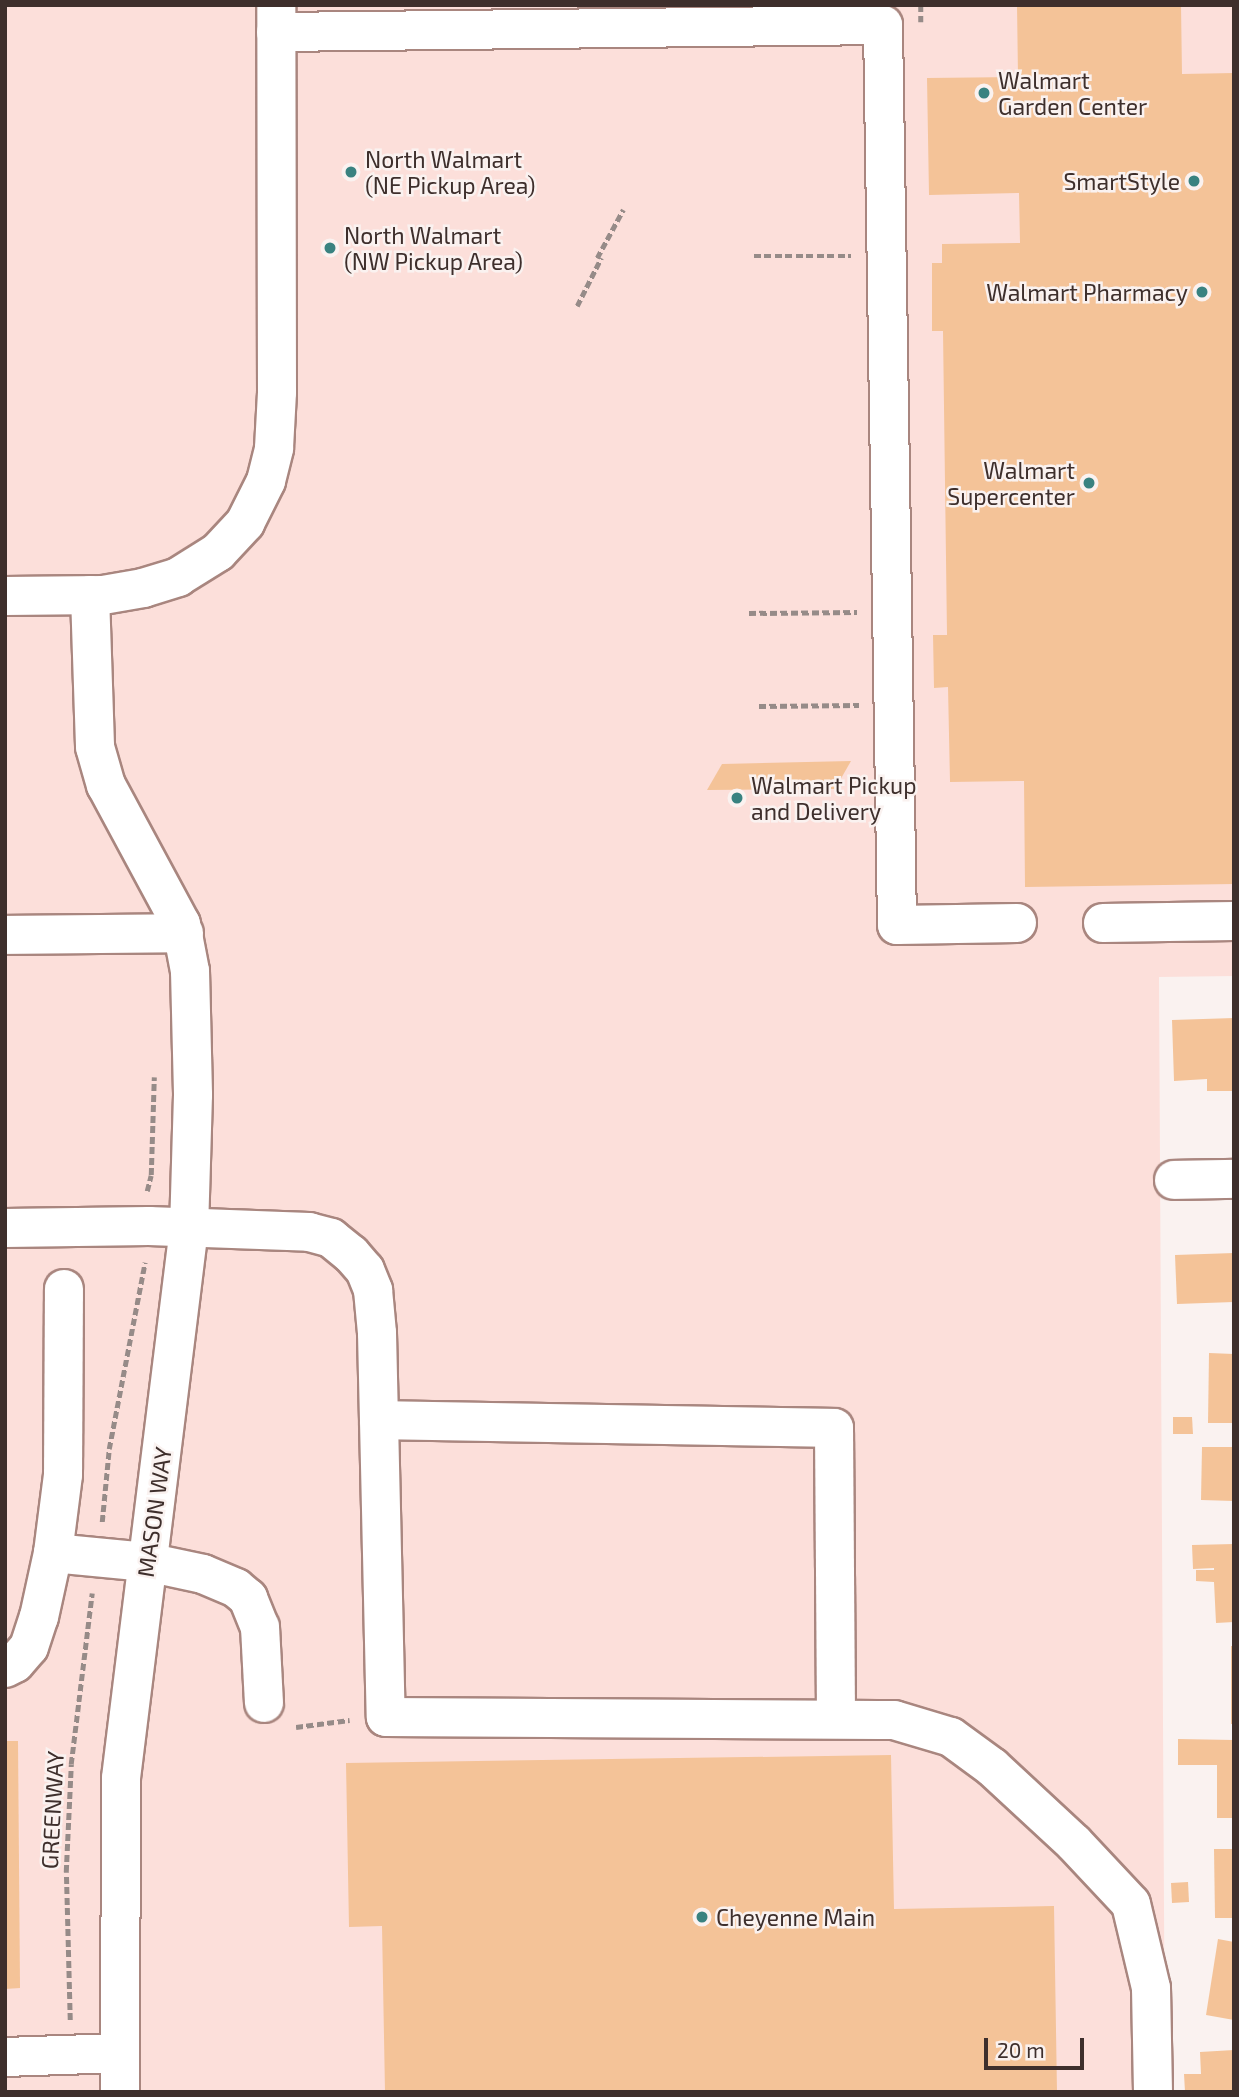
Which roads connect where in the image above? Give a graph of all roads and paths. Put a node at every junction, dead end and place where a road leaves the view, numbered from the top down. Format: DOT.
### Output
graph roads {
  1 [pos="884,15"];
  2 [pos="276,19"];
  3 [pos="623,210"];
  4 [pos="853,256"];
  5 [pos="754,257"];
  6 [pos="577,306"];
  7 [pos="90,595"];
  8 [pos="5,596"];
  9 [pos="872,612"];
  10 [pos="749,613"];
  11 [pos="860,705"];
  12 [pos="759,706"];
  13 [pos="1234,922"];
  14 [pos="1017,923"];
  15 [pos="1103,923"];
  16 [pos="184,933"];
  17 [pos="5,935"];
  18 [pos="1234,1179"];
  19 [pos="1174,1180"];
  20 [pos="5,1228"];
  21 [pos="189,1228"];
  22 [pos="143,1278"];
  23 [pos="64,1289"];
  24 [pos="379,1420"];
  25 [pos="102,1507"];
  26 [pos="53,1553"];
  27 [pos="147,1562"];
  28 [pos="90,1604"];
  29 [pos="5,1668"];
  30 [pos="264,1703"];
  31 [pos="386,1717"];
  32 [pos="836,1718"];
  33 [pos="296,1727"];
  34 [pos="69,2018"];
  35 [pos="119,2053"];
  36 [pos="5,2057"];
  37 [pos="120,2092"];
  38 [pos="1153,2092"];
  1 -- 2 [label="street"];
  1 -- 14 [label="street"];
  2 -- 7 [label="street"];
  3 -- 6 [label="path"];
  4 -- 5 [label="path"];
  7 -- 8 [label="street"];
  7 -- 16 [label="street, MASON WAY"];
  9 -- 10 [label="path"];
  11 -- 12 [label="path"];
  13 -- 15 [label="street"];
  16 -- 17 [label="street"];
  16 -- 21 [label="street, MASON WAY"];
  18 -- 19 [label="street"];
  20 -- 21 [label="street"];
  21 -- 24 [label="street"];
  21 -- 27 [label="street, MASON WAY"];
  22 -- 25 [label="path"];
  23 -- 26 [label="street"];
  24 -- 31 [label="street"];
  24 -- 32 [label="street"];
  26 -- 27 [label="street"];
  26 -- 29 [label="street"];
  27 -- 30 [label="street"];
  27 -- 35 [label="street, MASON WAY"];
  28 -- 34 [label="path, GREENWAY"];
  31 -- 32 [label="street"];
  31 -- 33 [label="path"];
  32 -- 38 [label="street"];
  35 -- 36 [label="street"];
  35 -- 37 [label="street, MASON WAY"];
}
